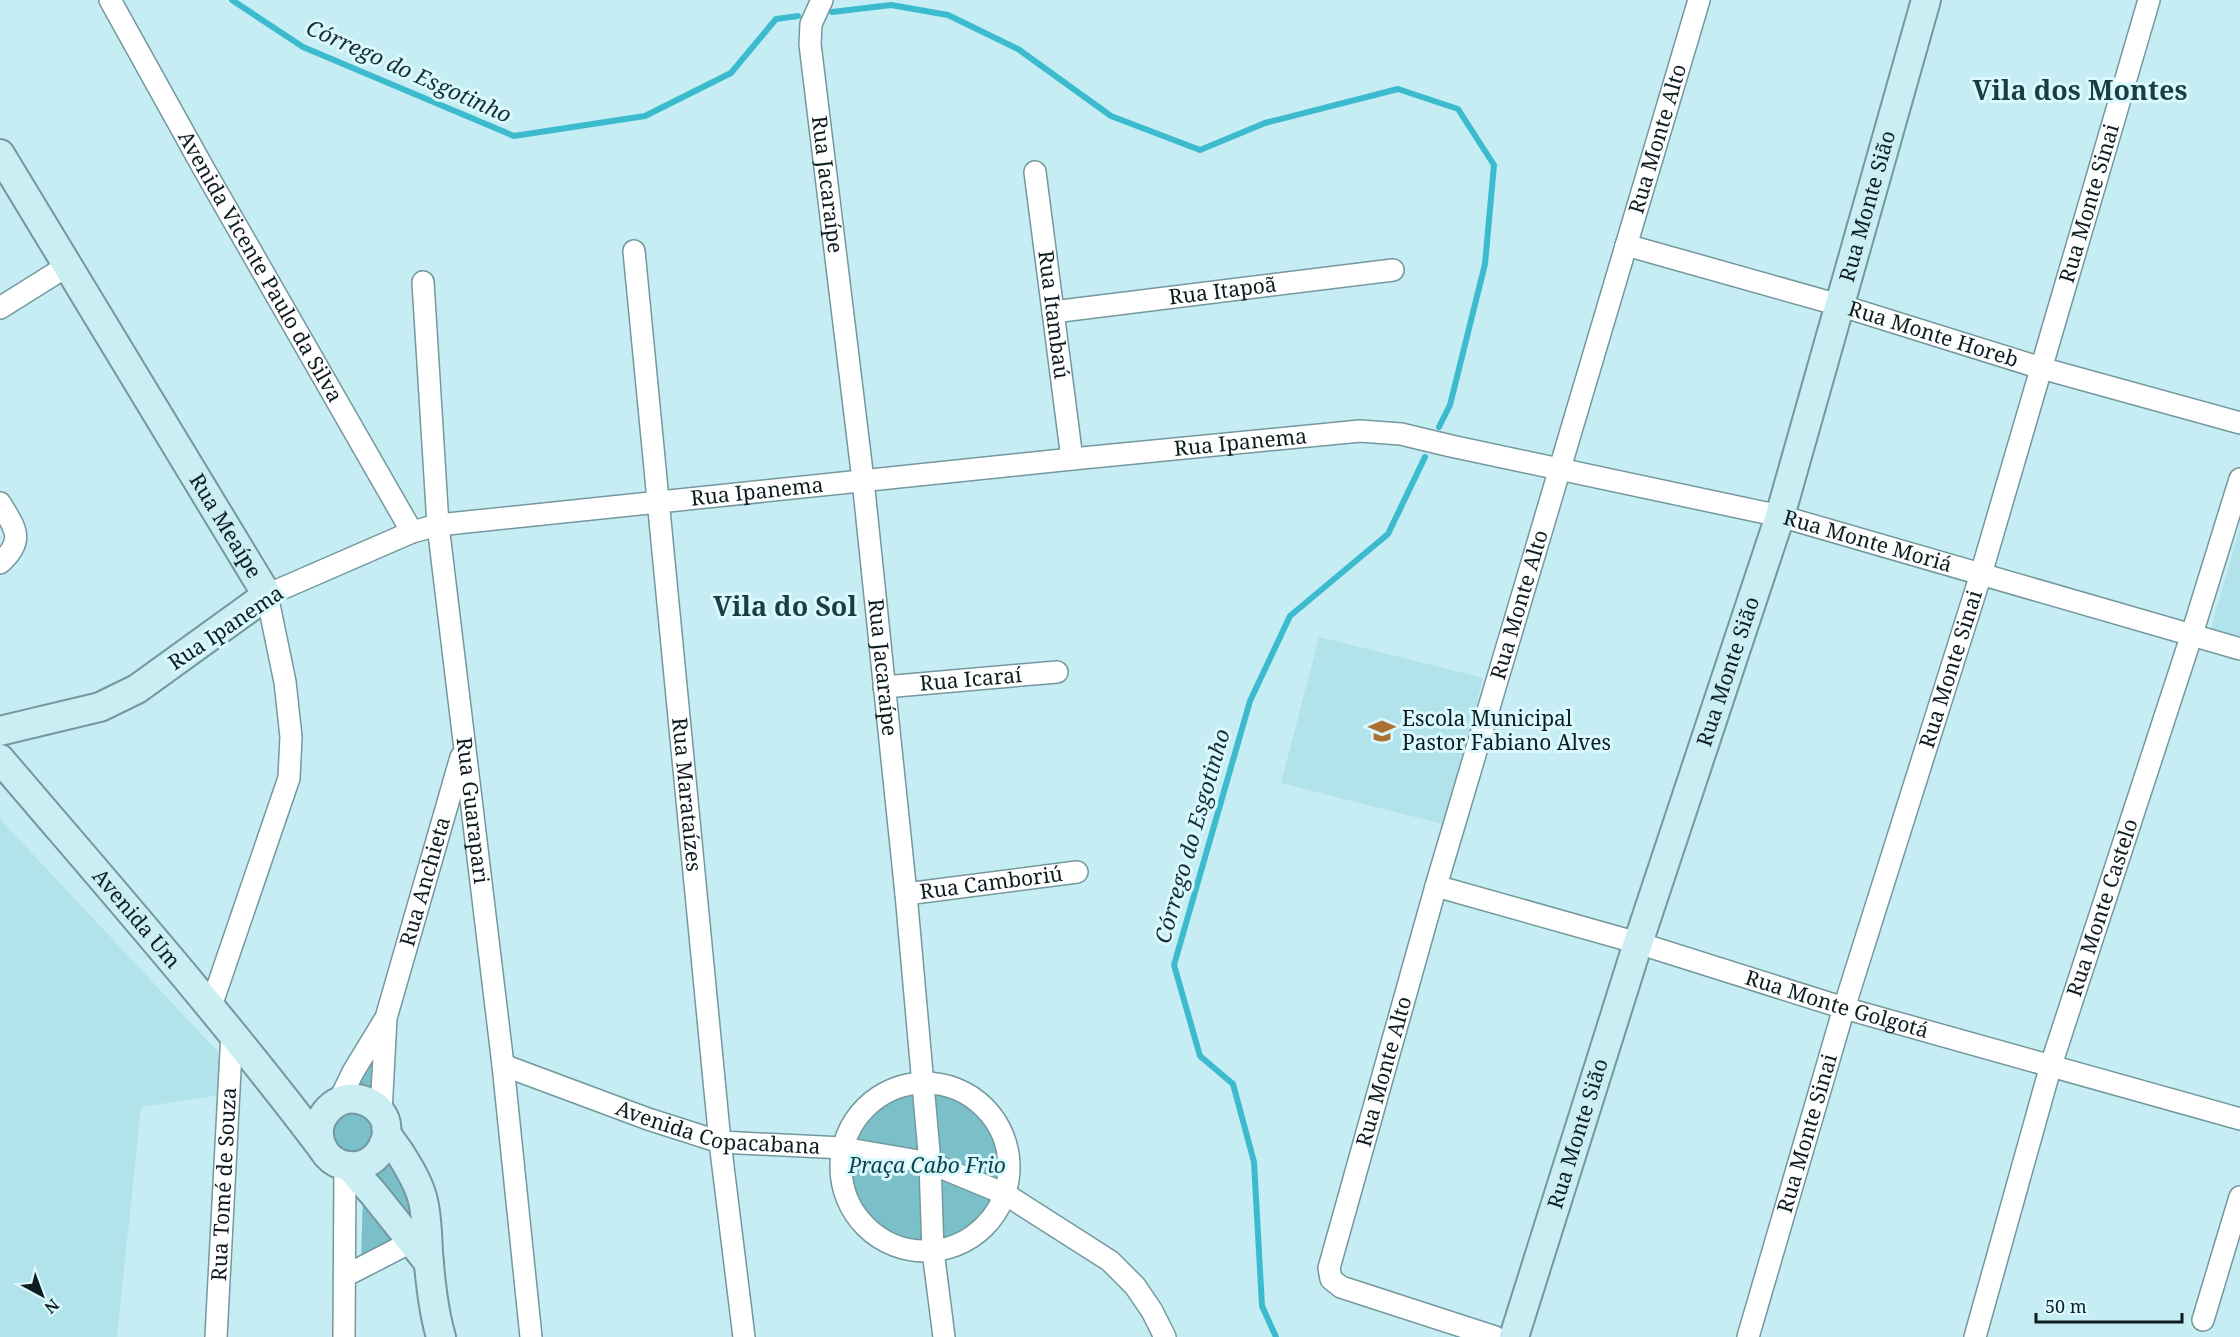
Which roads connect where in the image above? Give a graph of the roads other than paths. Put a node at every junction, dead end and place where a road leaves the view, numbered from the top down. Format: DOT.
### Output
graph roads {
  1 [pos="110,0"];
  2 [pos="822,0"];
  3 [pos="1699,0"];
  4 [pos="1926,0"];
  5 [pos="2149,0"];
  6 [pos="0,154"];
  7 [pos="1035,172"];
  8 [pos="1626,245"];
  9 [pos="634,251"];
  10 [pos="67,266"];
  11 [pos="1393,270"];
  12 [pos="423,282"];
  13 [pos="1839,305"];
  14 [pos="0,308"];
  15 [pos="1053,312"];
  16 [pos="2041,368"];
  17 [pos="2240,423"];
  18 [pos="1072,459"];
  19 [pos="1560,470"];
  20 [pos="2240,479"];
  21 [pos="863,480"];
  22 [pos="656,502"];
  23 [pos="0,503"];
  24 [pos="1780,516"];
  25 [pos="438,525"];
  26 [pos="412,532"];
  27 [pos="0,563"];
  28 [pos="1982,574"];
  29 [pos="267,595"];
  30 [pos="2192,634"];
  31 [pos="2240,649"];
  32 [pos="1057,672"];
  33 [pos="884,687"];
  34 [pos="0,731"];
  35 [pos="464,747"];
  36 [pos="0,759"];
  37 [pos="1077,872"];
  38 [pos="1436,886"];
  39 [pos="906,894"];
  40 [pos="1638,943"];
  41 [pos="211,1006"];
  42 [pos="1844,1008"];
  43 [pos="386,1018"];
  44 [pos="232,1032"];
  45 [pos="503,1065"];
  46 [pos="2051,1065"];
  47 [pos="271,1080"];
  48 [pos="921,1082"];
  49 [pos="334,1105"];
  50 [pos="2240,1119"];
  51 [pos="384,1123"];
  52 [pos="720,1142"];
  53 [pos="843,1148"];
  54 [pos="323,1149"];
  55 [pos="930,1163"];
  56 [pos="347,1166"];
  57 [pos="1005,1194"];
  58 [pos="2240,1197"];
  59 [pos="422,1244"];
  60 [pos="933,1251"];
  61 [pos="345,1276"];
  62 [pos="2202,1320"];
  63 [pos="216,1337"];
  64 [pos="344,1337"];
  65 [pos="441,1337"];
  66 [pos="531,1337"];
  67 [pos="744,1337"];
  68 [pos="944,1337"];
  69 [pos="1166,1337"];
  70 [pos="1495,1337"];
  71 [pos="1514,1337"];
  72 [pos="1748,1337"];
  73 [pos="1975,1337"];
  1 -- 26 [label="street, Avenida Vicente Paulo da Silva"];
  2 -- 21 [label="street, Rua Jacaraípe"];
  3 -- 8 [label="street, Rua Monte Alto"];
  4 -- 13 [label="street, Rua Monte Sião"];
  5 -- 16 [label="street, Rua Monte Sinai"];
  6 -- 10 [label="street, Rua Meaípe"];
  7 -- 15 [label="street, Rua Itambaú"];
  8 -- 13 [label="street, Rua Monte Horeb"];
  8 -- 19 [label="street, Rua Monte Alto"];
  9 -- 22 [label="street, Rua Marataízes"];
  10 -- 14 [label="street"];
  10 -- 29 [label="street, Rua Meaípe"];
  11 -- 15 [label="street, Rua Itapoã"];
  12 -- 25 [label="street, Rua Guarapari"];
  13 -- 16 [label="street, Rua Monte Horeb"];
  13 -- 24 [label="street, Rua Monte Sião"];
  15 -- 18 [label="street, Rua Itambaú"];
  16 -- 17 [label="street, Rua Monte Horeb"];
  16 -- 28 [label="street, Rua Monte Sinai"];
  18 -- 19 [label="street, Rua Ipanema"];
  18 -- 21 [label="street, Rua Ipanema"];
  19 -- 24 [label="street, Rua Monte Moriá"];
  19 -- 38 [label="street, Rua Monte Alto"];
  20 -- 30 [label="street, Rua Monte Castelo"];
  21 -- 22 [label="street, Rua Ipanema"];
  21 -- 33 [label="street, Rua Jacaraípe"];
  22 -- 25 [label="street, Rua Ipanema"];
  22 -- 52 [label="street, Rua Marataízes"];
  23 -- 27 [label="street"];
  24 -- 28 [label="street, Rua Monte Moriá"];
  24 -- 40 [label="street, Rua Monte Sião"];
  25 -- 26 [label="street, Rua Ipanema"];
  25 -- 35 [label="street, Rua Guarapari"];
  26 -- 29 [label="street, Rua Ipanema"];
  28 -- 30 [label="street, Rua Monte Moriá"];
  28 -- 42 [label="street, Rua Monte Sinai"];
  29 -- 34 [label="street, Rua Ipanema"];
  29 -- 41 [label="street, Rua Meaípe"];
  30 -- 31 [label="street, Rua Monte Moriá"];
  30 -- 46 [label="street, Rua Monte Castelo"];
  32 -- 33 [label="street, Rua Icaraí"];
  33 -- 39 [label="street, Rua Jacaraípe"];
  35 -- 43 [label="street, Rua Anchieta"];
  35 -- 45 [label="street, Rua Guarapari"];
  36 -- 41 [label="street, Avenida Um"];
  37 -- 39 [label="street, Rua Camboriú"];
  38 -- 40 [label="street, Rua Monte Golgotá"];
  38 -- 70 [label="street, Rua Monte Alto"];
  39 -- 48 [label="street, Rua Jacaraípe"];
  40 -- 42 [label="street, Rua Monte Golgotá"];
  40 -- 71 [label="street, Rua Monte Sião"];
  41 -- 44 [label="street, Avenida Um"];
  42 -- 46 [label="street, Rua Monte Golgotá"];
  42 -- 72 [label="street, Rua Monte Sinai"];
  43 -- 49 [label="street, Rua Anchieta"];
  43 -- 51 [label="street, Rua Anchieta"];
  44 -- 47 [label="street, Avenida Um"];
  44 -- 63 [label="street, Rua Tomé de Souza"];
  45 -- 52 [label="street, Avenida Copacabana"];
  45 -- 66 [label="street, Rua Guarapari"];
  46 -- 50 [label="street, Rua Monte Golgotá"];
  46 -- 73 [label="street, Rua Monte Castelo"];
  47 -- 49 [label="street, Avenida Um"];
  47 -- 54 [label="street, Avenida Um"];
  48 -- 53 [label="street"];
  48 -- 55 [label="street, Rua Jacaraípe"];
  48 -- 57 [label="street"];
  49 -- 51 [label="street"];
  49 -- 54 [label="street"];
  51 -- 56 [label="street"];
  51 -- 59 [label="street"];
  52 -- 53 [label="street, Avenida Copacabana"];
  52 -- 67 [label="street, Rua Marataízes"];
  53 -- 55 [label="street, Avenida Copacabana"];
  53 -- 60 [label="street"];
  54 -- 56 [label="street"];
  55 -- 57 [label="street, Avenida Copacabana"];
  55 -- 60 [label="street, Rua Jacaraípe"];
  56 -- 59 [label="street"];
  56 -- 61 [label="street"];
  57 -- 60 [label="street"];
  57 -- 69 [label="street, Avenida Copacabana"];
  58 -- 62 [label="street"];
  59 -- 61 [label="street"];
  59 -- 65 [label="street"];
  60 -- 68 [label="street, Rua Jacaraípe"];
  61 -- 64 [label="street"];
}
